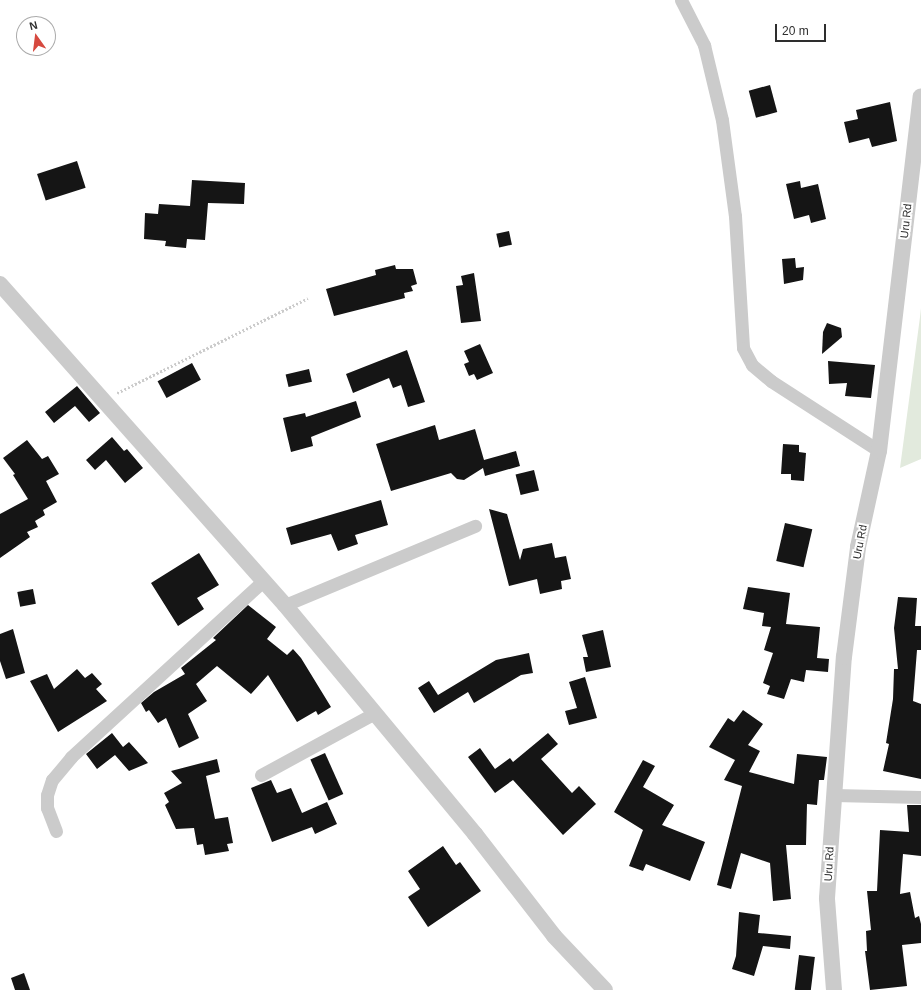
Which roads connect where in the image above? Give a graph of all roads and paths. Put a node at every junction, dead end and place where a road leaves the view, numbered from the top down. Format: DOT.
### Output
graph roads {
  1 [pos="681,0"];
  2 [pos="921,96"];
  3 [pos="0,284"];
  4 [pos="308,298"];
  5 [pos="102,401"];
  6 [pos="879,451"];
  7 [pos="475,526"];
  8 [pos="263,581"];
  9 [pos="284,605"];
  10 [pos="373,714"];
  11 [pos="261,775"];
  12 [pos="834,795"];
  13 [pos="921,797"];
  14 [pos="56,831"];
  15 [pos="605,990"];
  16 [pos="834,990"];
  1 -- 6 [label="street"];
  2 -- 6 [label="street, Uru Rd"];
  3 -- 5 [label="street"];
  4 -- 5 [label="path"];
  5 -- 8 [label="street"];
  6 -- 12 [label="street, Uru Rd"];
  7 -- 9 [label="street"];
  8 -- 9 [label="street"];
  8 -- 14 [label="street"];
  9 -- 10 [label="street"];
  10 -- 11 [label="street"];
  10 -- 15 [label="street"];
  12 -- 13 [label="street"];
  12 -- 16 [label="street, Uru Rd"];
}
